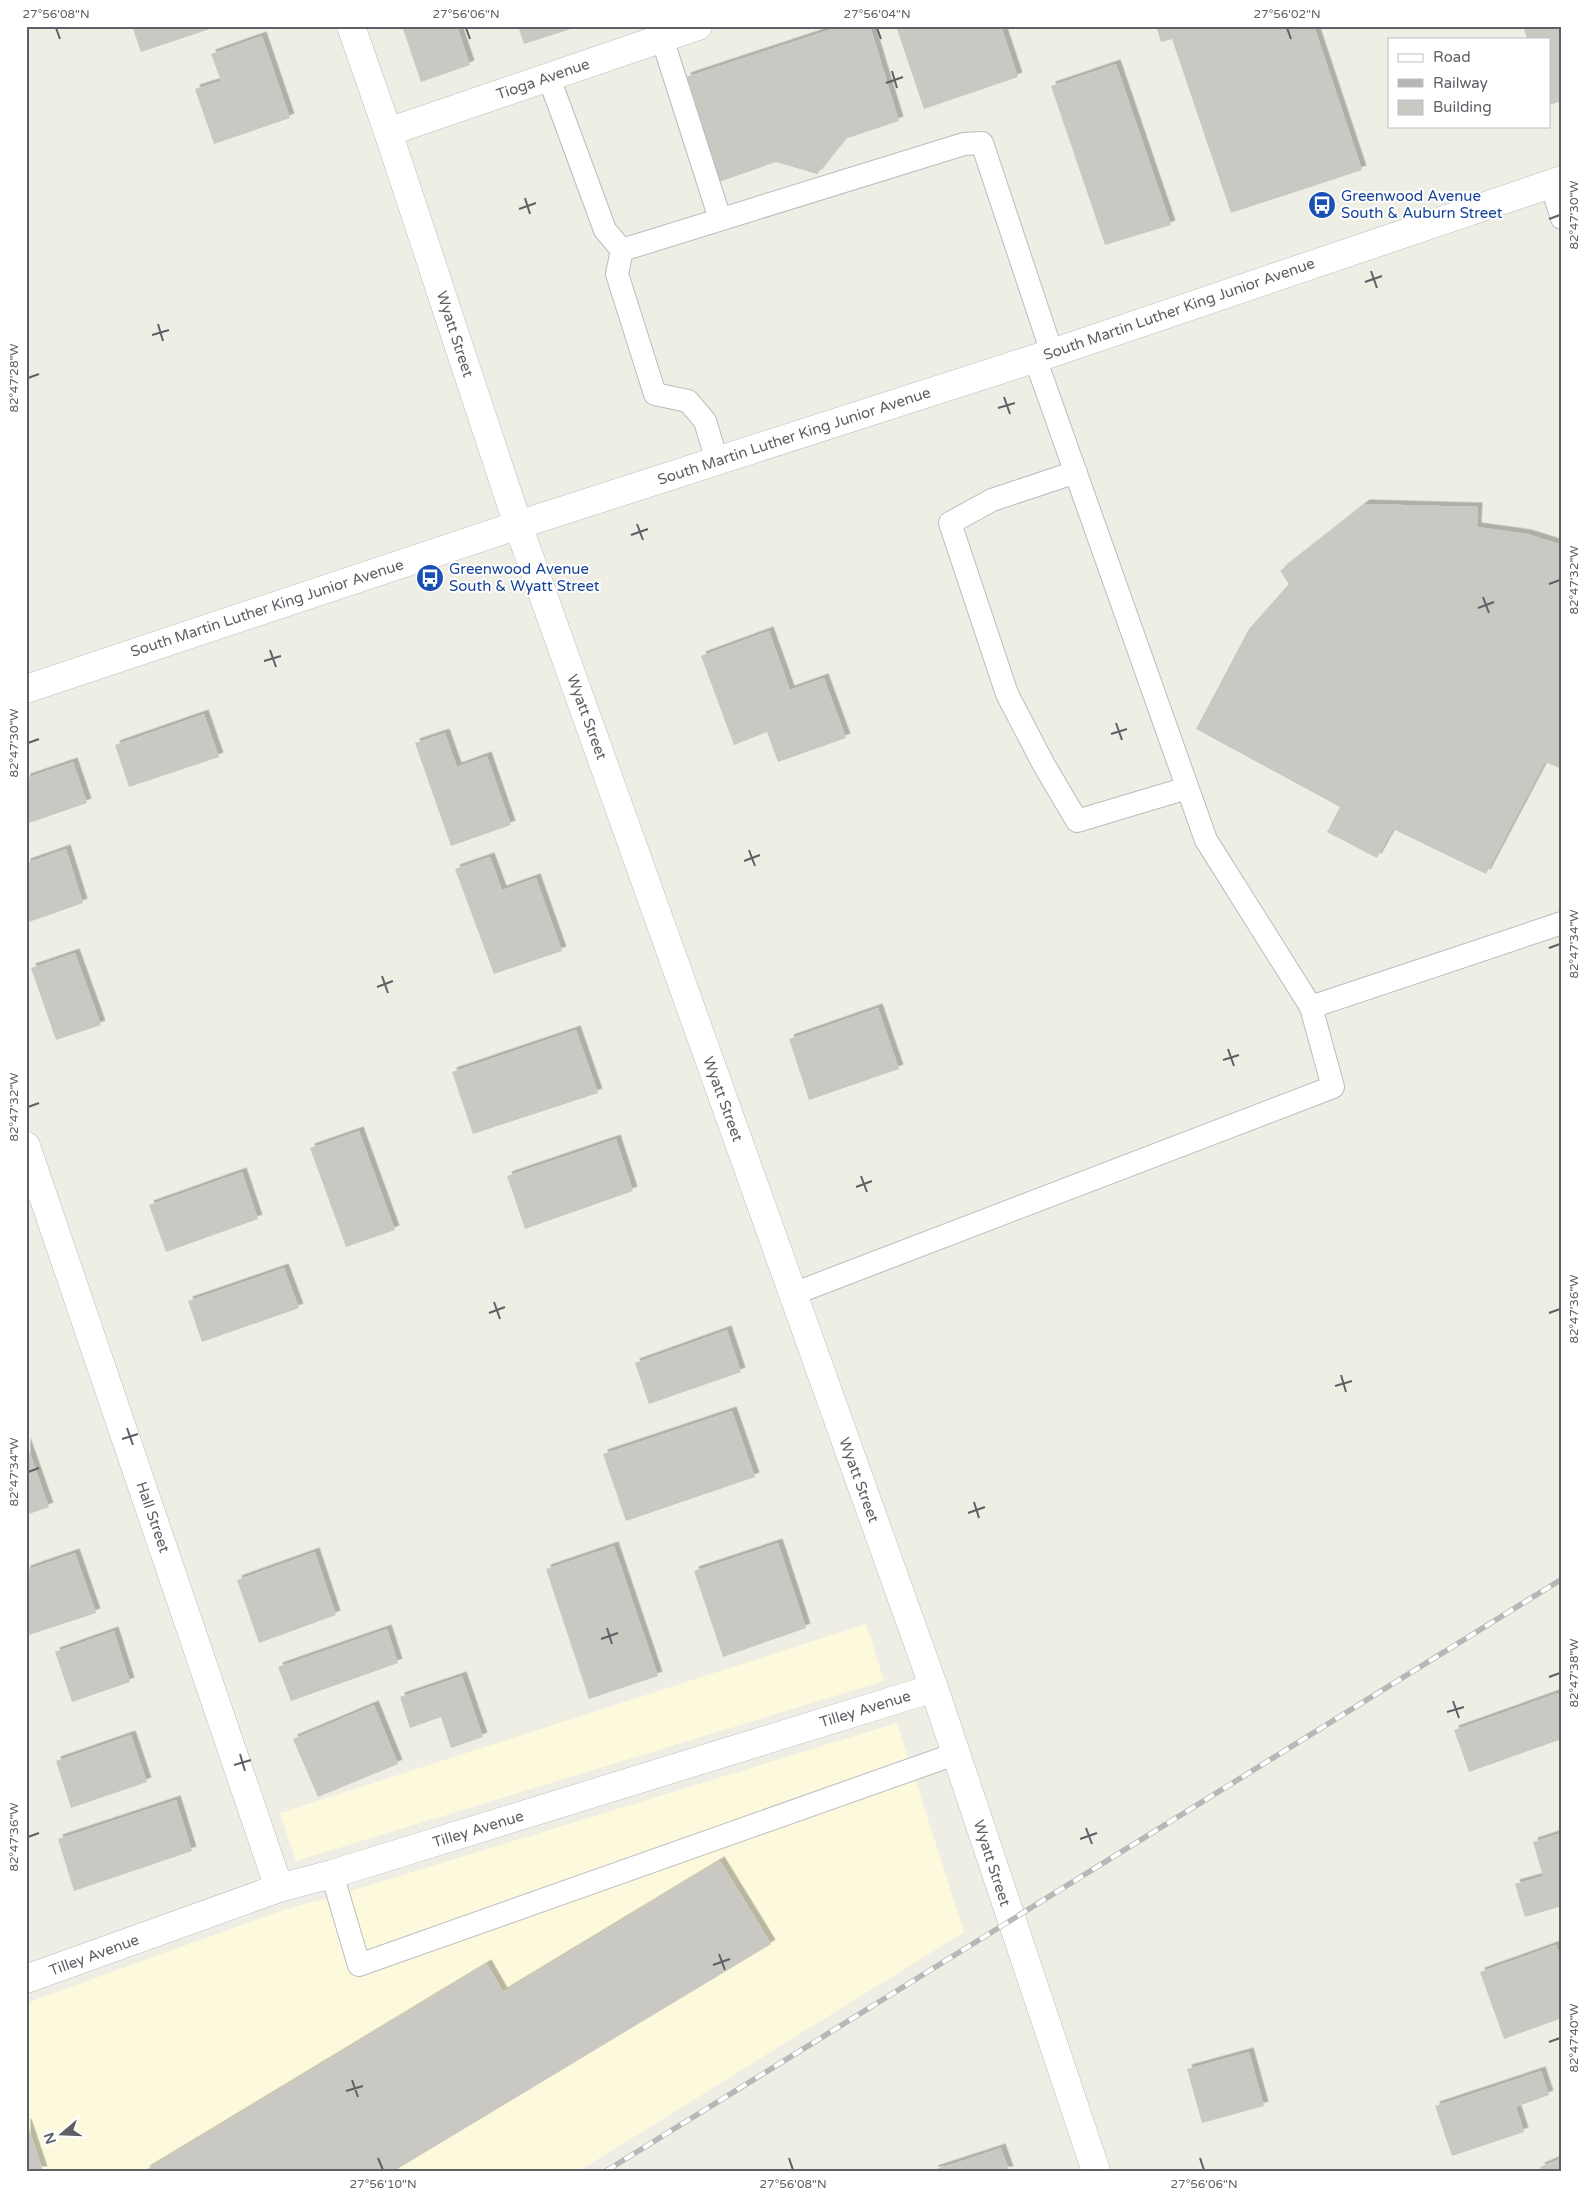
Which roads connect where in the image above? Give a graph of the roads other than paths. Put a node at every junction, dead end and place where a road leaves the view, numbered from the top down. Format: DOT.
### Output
graph roads {
  1 [pos="351,26"];
  2 [pos="698,26"];
  3 [pos="662,38"];
  4 [pos="549,78"];
  5 [pos="388,132"];
  6 [pos="1556,182"];
  7 [pos="1562,218"];
  8 [pos="720,219"];
  9 [pos="622,250"];
  10 [pos="1044,355"];
  11 [pos="717,461"];
  12 [pos="1076,472"];
  13 [pos="518,525"];
  14 [pos="26,689"];
  15 [pos="1188,788"];
  16 [pos="1562,923"];
  17 [pos="1311,1007"];
  18 [pos="26,1146"];
  19 [pos="793,1294"];
  20 [pos="934,1688"];
  21 [pos="956,1754"];
  22 [pos="332,1874"];
  23 [pos="279,1888"];
  24 [pos="26,1979"];
  25 [pos="1096,2171"];
  1 -- 5 [label="street, Wyatt Street"];
  2 -- 3 [label="street, Tioga Avenue"];
  3 -- 4 [label="street, Tioga Avenue"];
  3 -- 8 [label="lane"];
  4 -- 5 [label="street, Tioga Avenue"];
  4 -- 9 [label="lane"];
  5 -- 13 [label="street, Wyatt Street"];
  6 -- 7 [label="lane"];
  6 -- 10 [label="street, South Martin Luther King Junior Avenue"];
  8 -- 9 [label="lane"];
  8 -- 10 [label="lane"];
  9 -- 11 [label="lane"];
  10 -- 11 [label="street, South Martin Luther King Junior Avenue"];
  10 -- 12 [label="lane"];
  11 -- 13 [label="street, South Martin Luther King Junior Avenue"];
  12 -- 15 [label="lane"];
  12 -- 15 [label="lane"];
  13 -- 14 [label="street, South Martin Luther King Junior Avenue"];
  13 -- 19 [label="street, Wyatt Street"];
  15 -- 17 [label="lane"];
  16 -- 17 [label="lane"];
  17 -- 19 [label="lane"];
  18 -- 23 [label="street, Hall Street"];
  19 -- 20 [label="street, Wyatt Street"];
  20 -- 21 [label="street, Wyatt Street"];
  20 -- 22 [label="street, Tilley Avenue"];
  21 -- 22 [label="lane"];
  21 -- 25 [label="street, Wyatt Street"];
  22 -- 23 [label="street, Tilley Avenue"];
  23 -- 24 [label="street, Tilley Avenue"];
}
